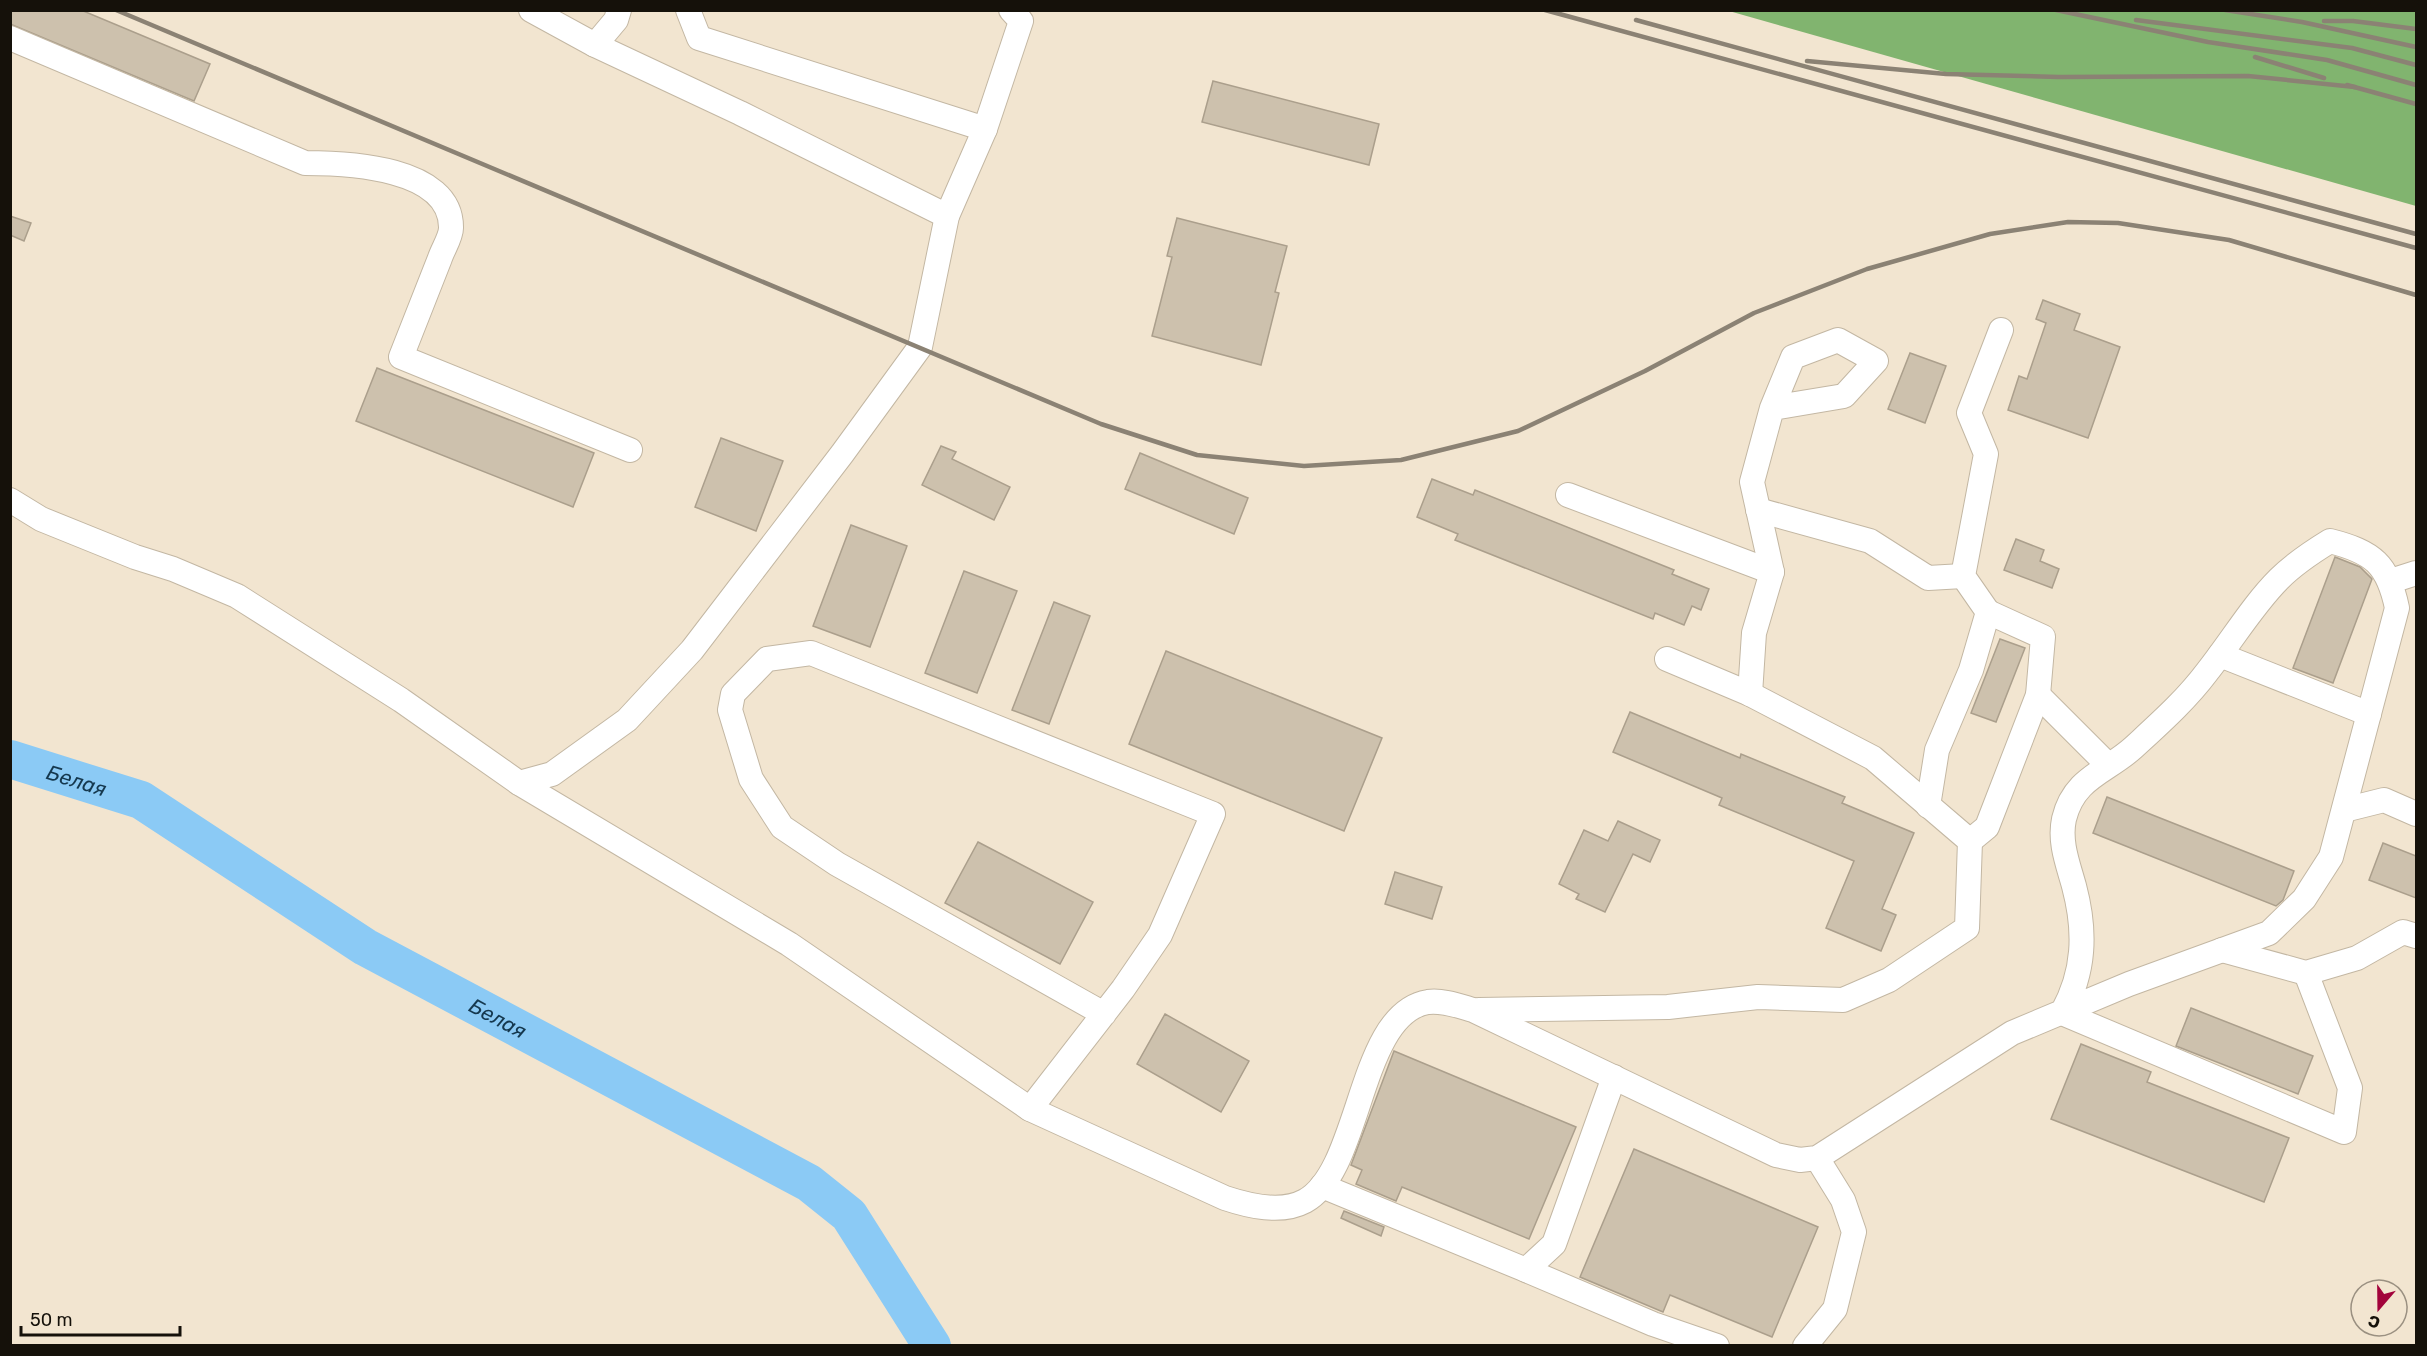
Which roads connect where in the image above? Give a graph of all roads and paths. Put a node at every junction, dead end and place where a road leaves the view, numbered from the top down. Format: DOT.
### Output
graph roads {
  1 [pos="531,10"];
  2 [pos="619,10"];
  3 [pos="688,10"];
  4 [pos="1011,10"];
  5 [pos="10,38"];
  6 [pos="595,45"];
  7 [pos="984,129"];
  8 [pos="947,216"];
  9 [pos="2001,330"];
  10 [pos="1772,408"];
  11 [pos="630,450"];
  12 [pos="1569,495"];
  13 [pos="10,500"];
  14 [pos="1758,510"];
  15 [pos="1772,572"];
  16 [pos="2416,573"];
  17 [pos="1963,576"];
  18 [pos="2391,581"];
  19 [pos="1988,612"];
  20 [pos="2220,656"];
  21 [pos="1667,659"];
  22 [pos="1750,694"];
  23 [pos="2038,695"];
  24 [pos="2369,714"];
  25 [pos="2107,764"];
  26 [pos="519,783"];
  27 [pos="1928,806"];
  28 [pos="2344,810"];
  29 [pos="2416,814"];
  30 [pos="1970,841"];
  31 [pos="2416,936"];
  32 [pos="2222,950"];
  33 [pos="2306,973"];
  34 [pos="1473,1010"];
  35 [pos="2062,1013"];
  36 [pos="1104,1014"];
  37 [pos="1614,1077"];
  38 [pos="1030,1108"];
  39 [pos="1817,1158"];
  40 [pos="1322,1186"];
  41 [pos="1526,1269"];
  42 [pos="1718,1346"];
  43 [pos="1805,1346"];
  1 -- 6 [label="lane"];
  2 -- 6 [label="lane"];
  3 -- 7 [label="lane"];
  4 -- 7 [label="lane"];
  5 -- 11 [label="lane"];
  6 -- 8 [label="lane"];
  7 -- 8 [label="lane"];
  8 -- 26 [label="lane"];
  9 -- 17 [label="lane"];
  10 -- 14 [label="lane"];
  12 -- 15 [label="lane"];
  13 -- 26 [label="lane"];
  14 -- 15 [label="lane"];
  14 -- 17 [label="lane"];
  15 -- 22 [label="lane"];
  16 -- 18 [label="lane"];
  17 -- 19 [label="lane"];
  18 -- 20 [label="lane"];
  18 -- 24 [label="lane"];
  19 -- 23 [label="lane"];
  19 -- 27 [label="lane"];
  20 -- 24 [label="lane"];
  20 -- 25 [label="lane"];
  21 -- 22 [label="lane"];
  22 -- 27 [label="lane"];
  23 -- 25 [label="lane"];
  23 -- 30 [label="lane"];
  24 -- 28 [label="lane"];
  25 -- 35 [label="lane"];
  26 -- 38 [label="lane"];
  27 -- 30 [label="lane"];
  28 -- 29 [label="lane"];
  28 -- 32 [label="lane"];
  30 -- 34 [label="lane"];
  31 -- 33 [label="lane"];
  32 -- 33 [label="lane"];
  32 -- 35 [label="lane"];
  33 -- 35 [label="lane"];
  34 -- 37 [label="lane"];
  34 -- 40 [label="lane"];
  35 -- 39 [label="lane"];
  36 -- 36 [label="lane"];
  36 -- 38 [label="lane"];
  37 -- 39 [label="lane"];
  37 -- 41 [label="lane"];
  38 -- 40 [label="lane"];
  39 -- 43 [label="lane"];
  40 -- 41 [label="lane"];
  41 -- 42 [label="lane"];
}
